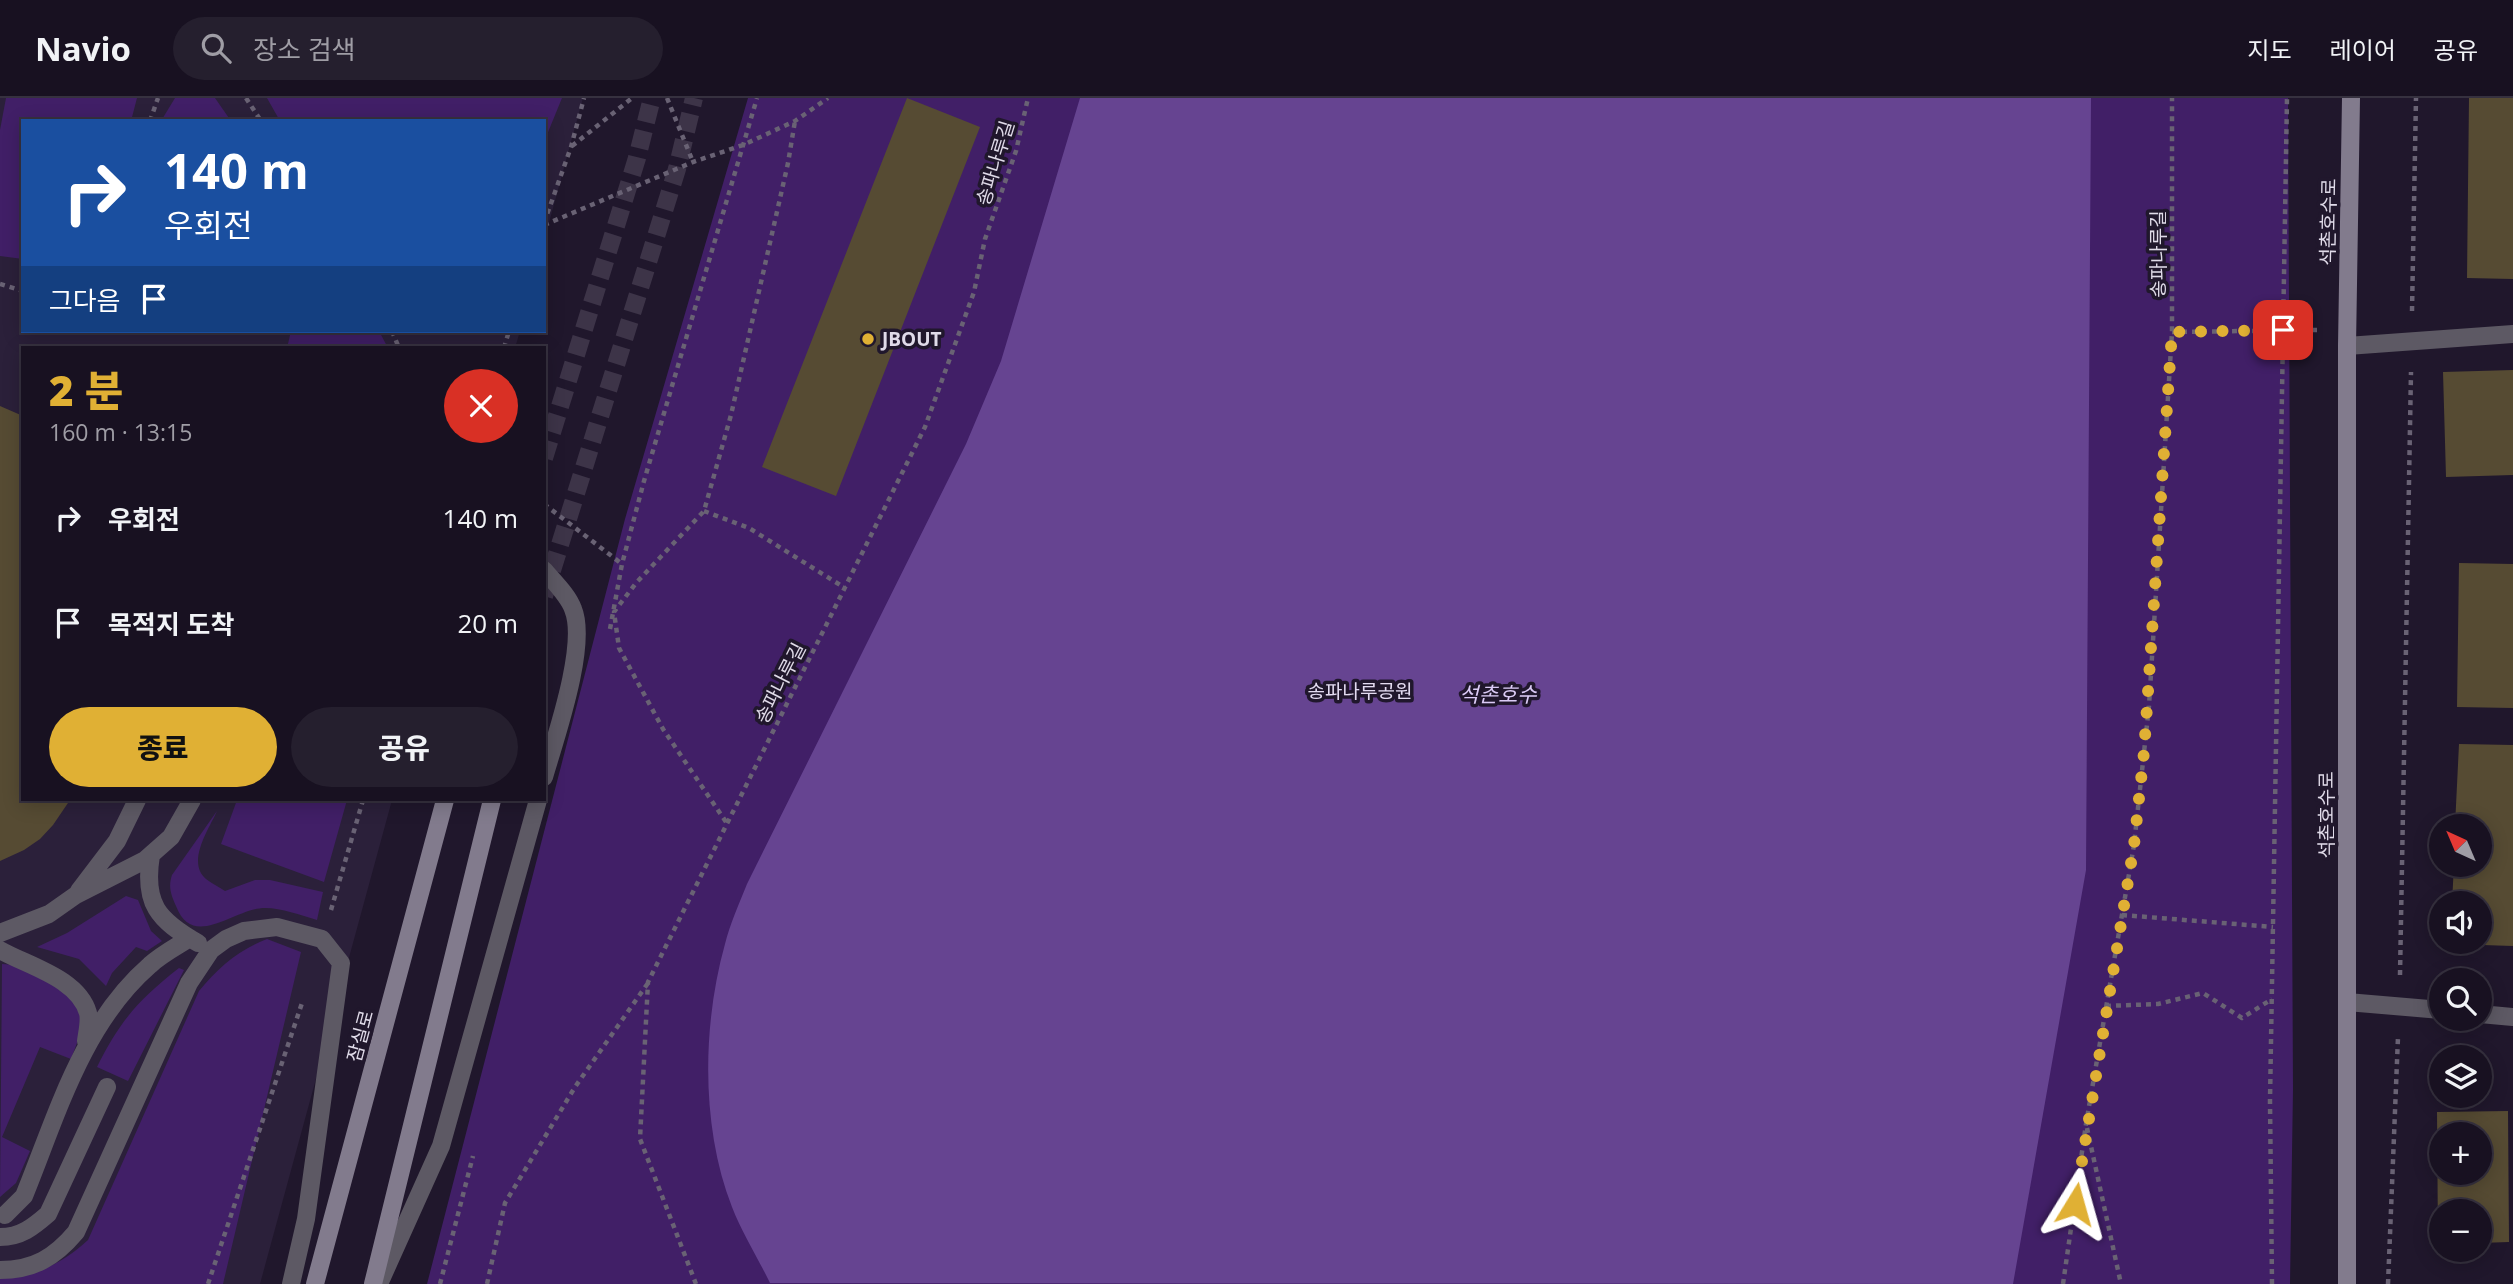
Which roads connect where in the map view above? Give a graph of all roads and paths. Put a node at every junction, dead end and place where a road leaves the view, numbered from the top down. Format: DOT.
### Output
graph roads {
  1 [pos="158,98"];
  2 [pos="246,98"];
  3 [pos="584,98"];
  4 [pos="632,98"];
  5 [pos="667,98"];
  6 [pos="828,98"];
  7 [pos="1028,98"];
  8 [pos="2172,98"];
  9 [pos="2287,98"];
  10 [pos="2351,98"];
  11 [pos="2416,98"];
  12 [pos="151,119"];
  13 [pos="260,119"];
  14 [pos="795,121"];
  15 [pos="571,147"];
  16 [pos="693,162"];
  17 [pos="546,218"];
  18 [pos="546,223"];
  19 [pos="0,284"];
  20 [pos="21,290"];
  21 [pos="2283,330"];
  22 [pos="2172,332"];
  23 [pos="2513,334"];
  24 [pos="2412,341"];
  25 [pos="2347,346"];
  26 [pos="546,506"];
  27 [pos="704,511"];
  28 [pos="622,564"];
  29 [pos="546,573"];
  30 [pos="845,588"];
  31 [pos="546,770"];
  32 [pos="137,801"];
  33 [pos="191,801"];
  34 [pos="363,801"];
  35 [pos="445,801"];
  36 [pos="492,801"];
  37 [pos="538,801"];
  38 [pos="726,823"];
  39 [pos="151,855"];
  40 [pos="76,895"];
  41 [pos="330,914"];
  42 [pos="2122,915"];
  43 [pos="2273,927"];
  44 [pos="0,933"];
  45 [pos="190,938"];
  46 [pos="0,950"];
  47 [pos="211,950"];
  48 [pos="648,982"];
  49 [pos="2272,999"];
  50 [pos="303,1000"];
  51 [pos="2347,1002"];
  52 [pos="2399,1005"];
  53 [pos="2106,1006"];
  54 [pos="2429,1009"];
  55 [pos="2492,1015"];
  56 [pos="2513,1017"];
  57 [pos="86,1044"];
  58 [pos="107,1087"];
  59 [pos="2086,1124"];
  60 [pos="5,1215"];
  61 [pos="0,1237"];
  62 [pos="0,1270"];
  63 [pos="208,1284"];
  64 [pos="291,1284"];
  65 [pos="314,1284"];
  66 [pos="373,1284"];
  67 [pos="379,1284"];
  68 [pos="487,1284"];
  69 [pos="696,1284"];
  70 [pos="2063,1284"];
  71 [pos="2121,1284"];
  72 [pos="2272,1284"];
  73 [pos="2347,1284"];
  74 [pos="2388,1284"];
  1 -- 12 [label="path"];
  2 -- 13 [label="path"];
  3 -- 15 [label="path"];
  4 -- 15 [label="path"];
  5 -- 16 [label="path"];
  6 -- 14 [label="path"];
  7 -- 30 [label="path, 송파나루길"];
  8 -- 22 [label="path, 송파나루길"];
  9 -- 21 [label="path"];
  10 -- 25 [label="street, 석촌호수로"];
  11 -- 24 [label="path"];
  14 -- 16 [label="path"];
  14 -- 27 [label="path"];
  15 -- 17 [label="path"];
  16 -- 18 [label="path"];
  19 -- 20 [label="path"];
  21 -- 22 [label="path"];
  21 -- 43 [label="path"];
  22 -- 42 [label="path, 송파나루길"];
  23 -- 24 [label="street"];
  24 -- 25 [label="street"];
  24 -- 52 [label="path"];
  25 -- 51 [label="street, 석촌호수로"];
  26 -- 28 [label="path"];
  27 -- 30 [label="path"];
  27 -- 38 [label="path"];
  29 -- 31 [label="street"];
  30 -- 38 [label="path, 송파나루길"];
  32 -- 40 [label="street"];
  33 -- 39 [label="street"];
  34 -- 41 [label="path"];
  35 -- 65 [label="street, 잠실로"];
  36 -- 66 [label="street"];
  37 -- 67 [label="street"];
  38 -- 48 [label="path, 송파나루길"];
  39 -- 40 [label="street"];
  39 -- 45 [label="street"];
  40 -- 44 [label="street"];
  42 -- 43 [label="path"];
  42 -- 53 [label="path, 송파나루길"];
  43 -- 49 [label="path"];
  45 -- 47 [label="street"];
  45 -- 57 [label="street"];
  46 -- 57 [label="street"];
  47 -- 62 [label="street"];
  47 -- 64 [label="street"];
  48 -- 68 [label="path"];
  48 -- 69 [label="path, 송파나루길"];
  49 -- 53 [label="path"];
  49 -- 72 [label="path"];
  50 -- 63 [label="path"];
  51 -- 52 [label="street"];
  51 -- 73 [label="street, 석촌호수로"];
  52 -- 54 [label="street"];
  52 -- 74 [label="path"];
  53 -- 59 [label="path, 송파나루길"];
  55 -- 56 [label="street"];
  57 -- 60 [label="street"];
  58 -- 61 [label="street"];
  59 -- 70 [label="path, 송파나루길"];
  59 -- 71 [label="path"];
}
